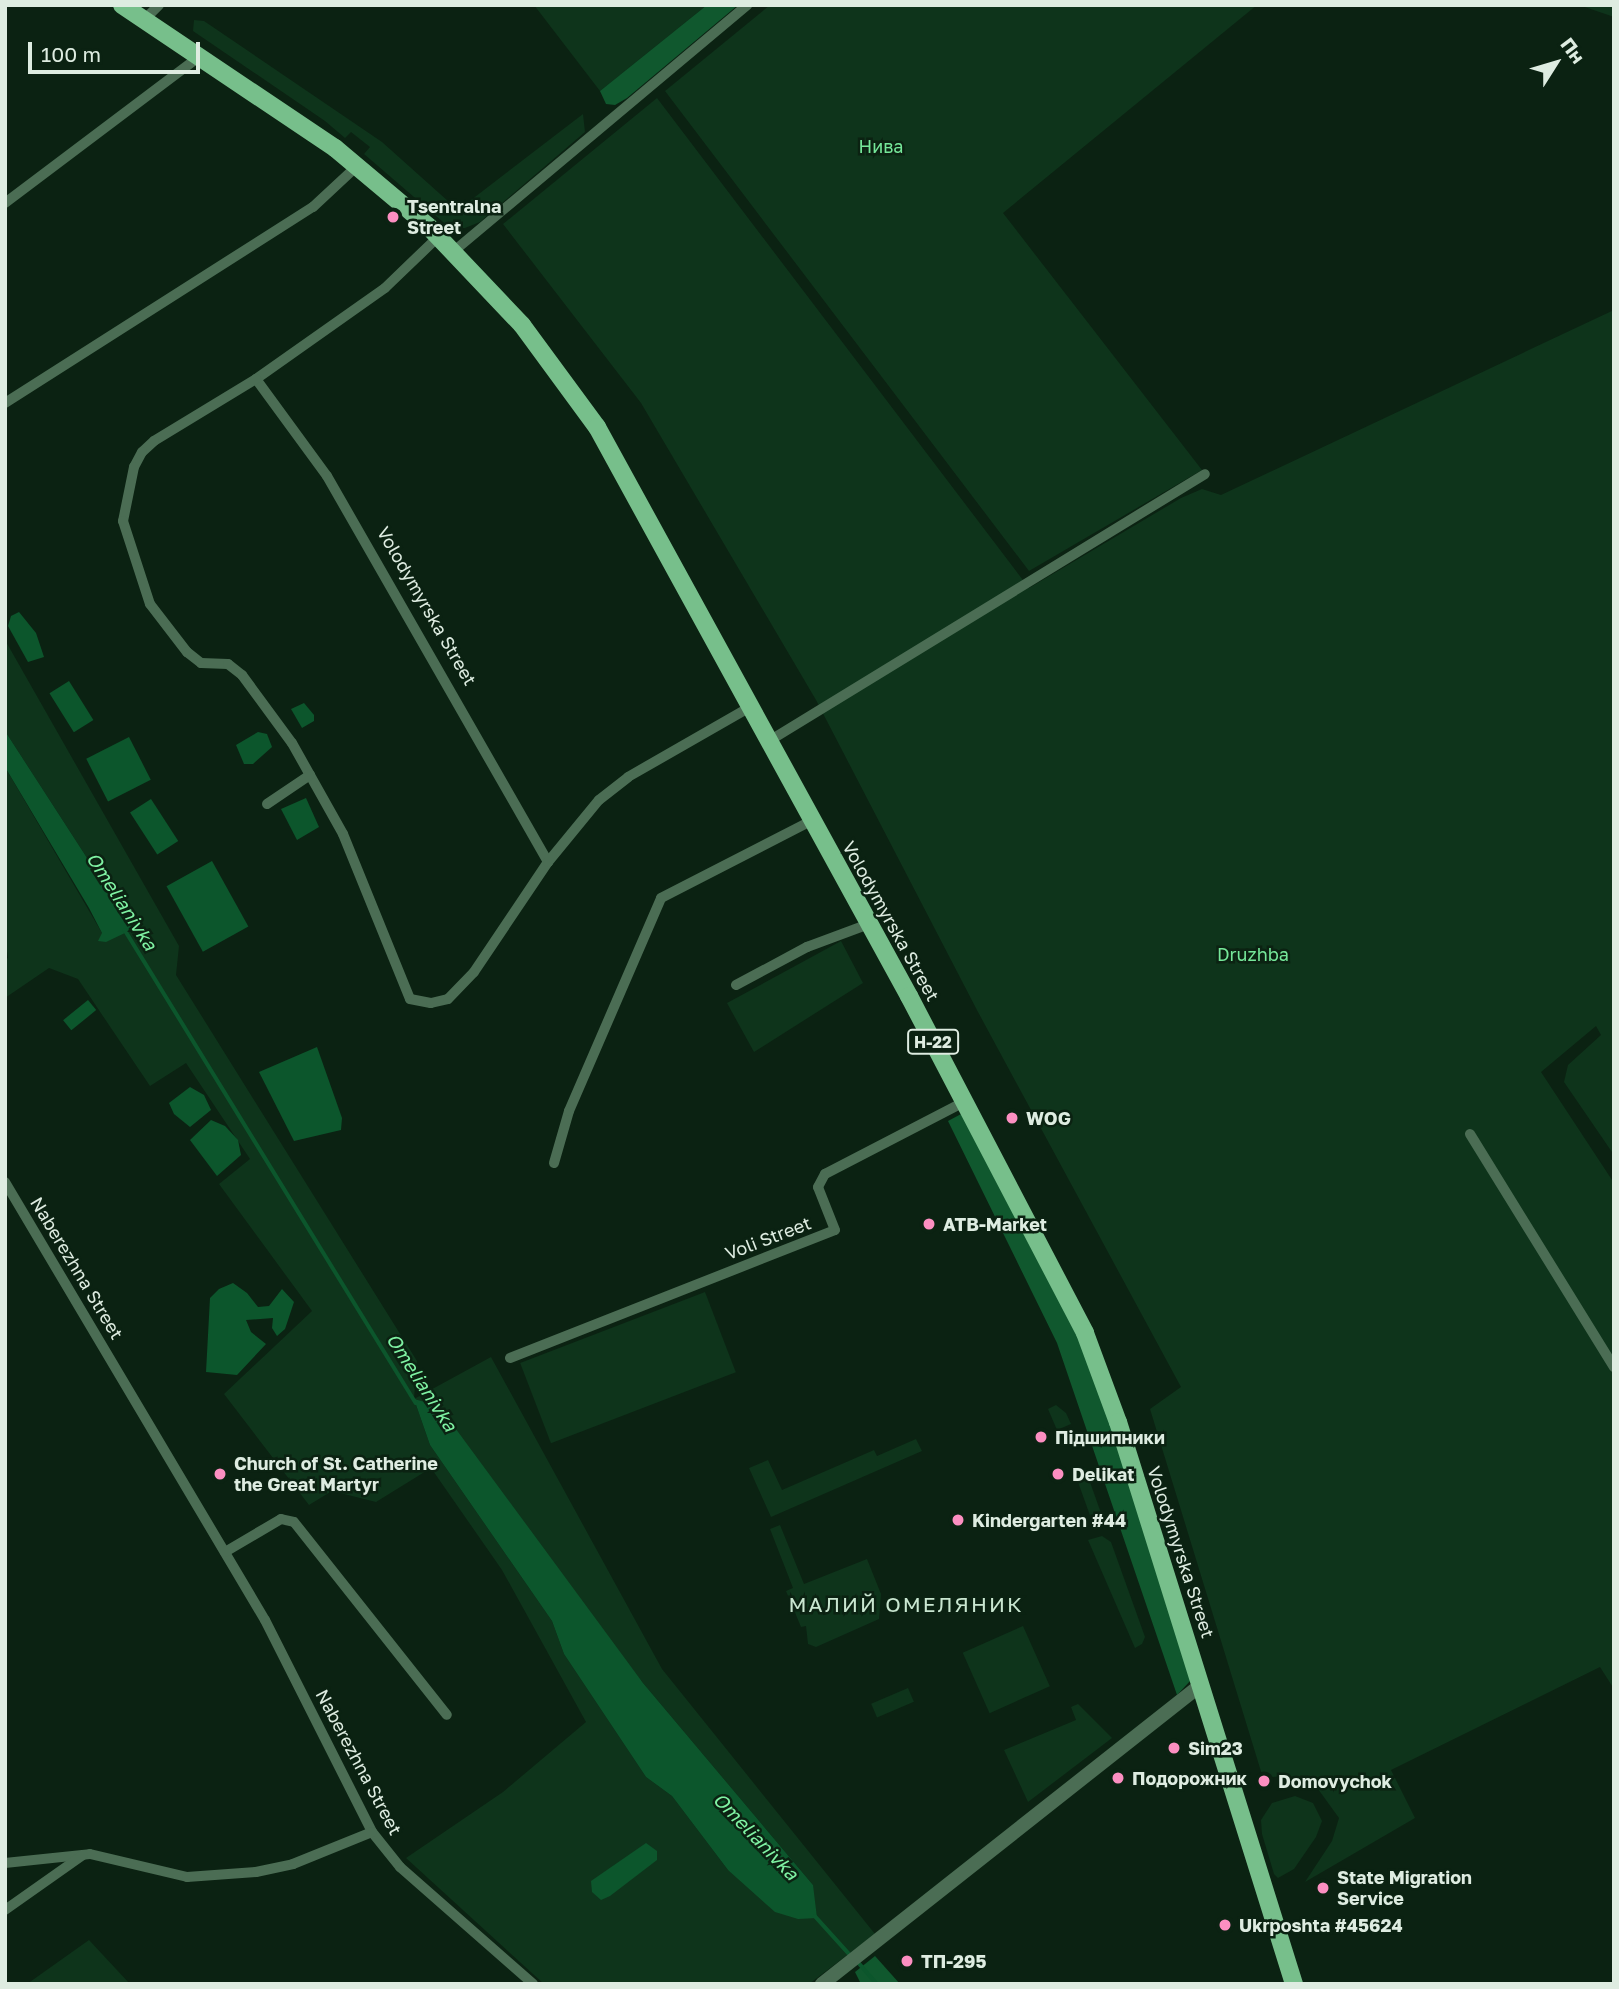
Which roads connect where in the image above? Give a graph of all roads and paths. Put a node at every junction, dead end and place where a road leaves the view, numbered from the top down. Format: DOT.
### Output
graph roads {
  1 [pos="122,5"];
  2 [pos="159,5"];
  3 [pos="747,5"];
  4 [pos="144,20"];
  5 [pos="199,57"];
  6 [pos="357,166"];
  7 [pos="5,203"];
  8 [pos="439,236"];
  9 [pos="454,251"];
  10 [pos="256,379"];
  11 [pos="5,403"];
  12 [pos="1205,474"];
  13 [pos="750,707"];
  14 [pos="769,741"];
  15 [pos="310,775"];
  16 [pos="267,804"];
  17 [pos="813,820"];
  18 [pos="548,862"];
  19 [pos="869,924"];
  20 [pos="736,985"];
  21 [pos="964,1102"];
  22 [pos="1470,1134"];
  23 [pos="554,1163"];
  24 [pos="5,1182"];
  25 [pos="510,1358"];
  26 [pos="1614,1367"];
  27 [pos="225,1552"];
  28 [pos="1201,1685"];
  29 [pos="447,1715"];
  30 [pos="372,1832"];
  31 [pos="84,1854"];
  32 [pos="5,1863"];
  33 [pos="5,1910"];
  34 [pos="533,1984"];
  35 [pos="822,1984"];
  36 [pos="1294,1984"];
  1 -- 4 [label="main road, Н-22"];
  2 -- 4 [label="street"];
  3 -- 9 [label="street"];
  4 -- 5 [label="main road, Н-22"];
  5 -- 6 [label="main road, Н-22"];
  5 -- 7 [label="street"];
  6 -- 8 [label="main road, Н-22"];
  6 -- 11 [label="street"];
  8 -- 9 [label="main road, Н-22"];
  8 -- 10 [label="street"];
  9 -- 13 [label="main road, Volodymyrska Street / Н-22"];
  10 -- 15 [label="street"];
  10 -- 18 [label="street, Volodymyrska Street"];
  12 -- 14 [label="street"];
  13 -- 14 [label="main road, Volodymyrska Street / Н-22"];
  13 -- 18 [label="street"];
  14 -- 17 [label="main road, Volodymyrska Street / Н-22"];
  15 -- 16 [label="street"];
  15 -- 18 [label="street"];
  17 -- 19 [label="main road, Volodymyrska Street / Н-22"];
  17 -- 23 [label="street"];
  19 -- 20 [label="street"];
  19 -- 21 [label="main road, Volodymyrska Street / Н-22"];
  21 -- 25 [label="street, Voli Street"];
  21 -- 28 [label="main road, Volodymyrska Street / Н-22"];
  22 -- 26 [label="street"];
  24 -- 27 [label="street, Naberezhna Street"];
  27 -- 29 [label="street"];
  27 -- 30 [label="street, Naberezhna Street"];
  28 -- 35 [label="street"];
  28 -- 36 [label="main road, Volodymyrska Street / Н-22"];
  30 -- 31 [label="street"];
  30 -- 34 [label="street, Naberezhna Street"];
  31 -- 32 [label="street"];
  31 -- 33 [label="street"];
}
